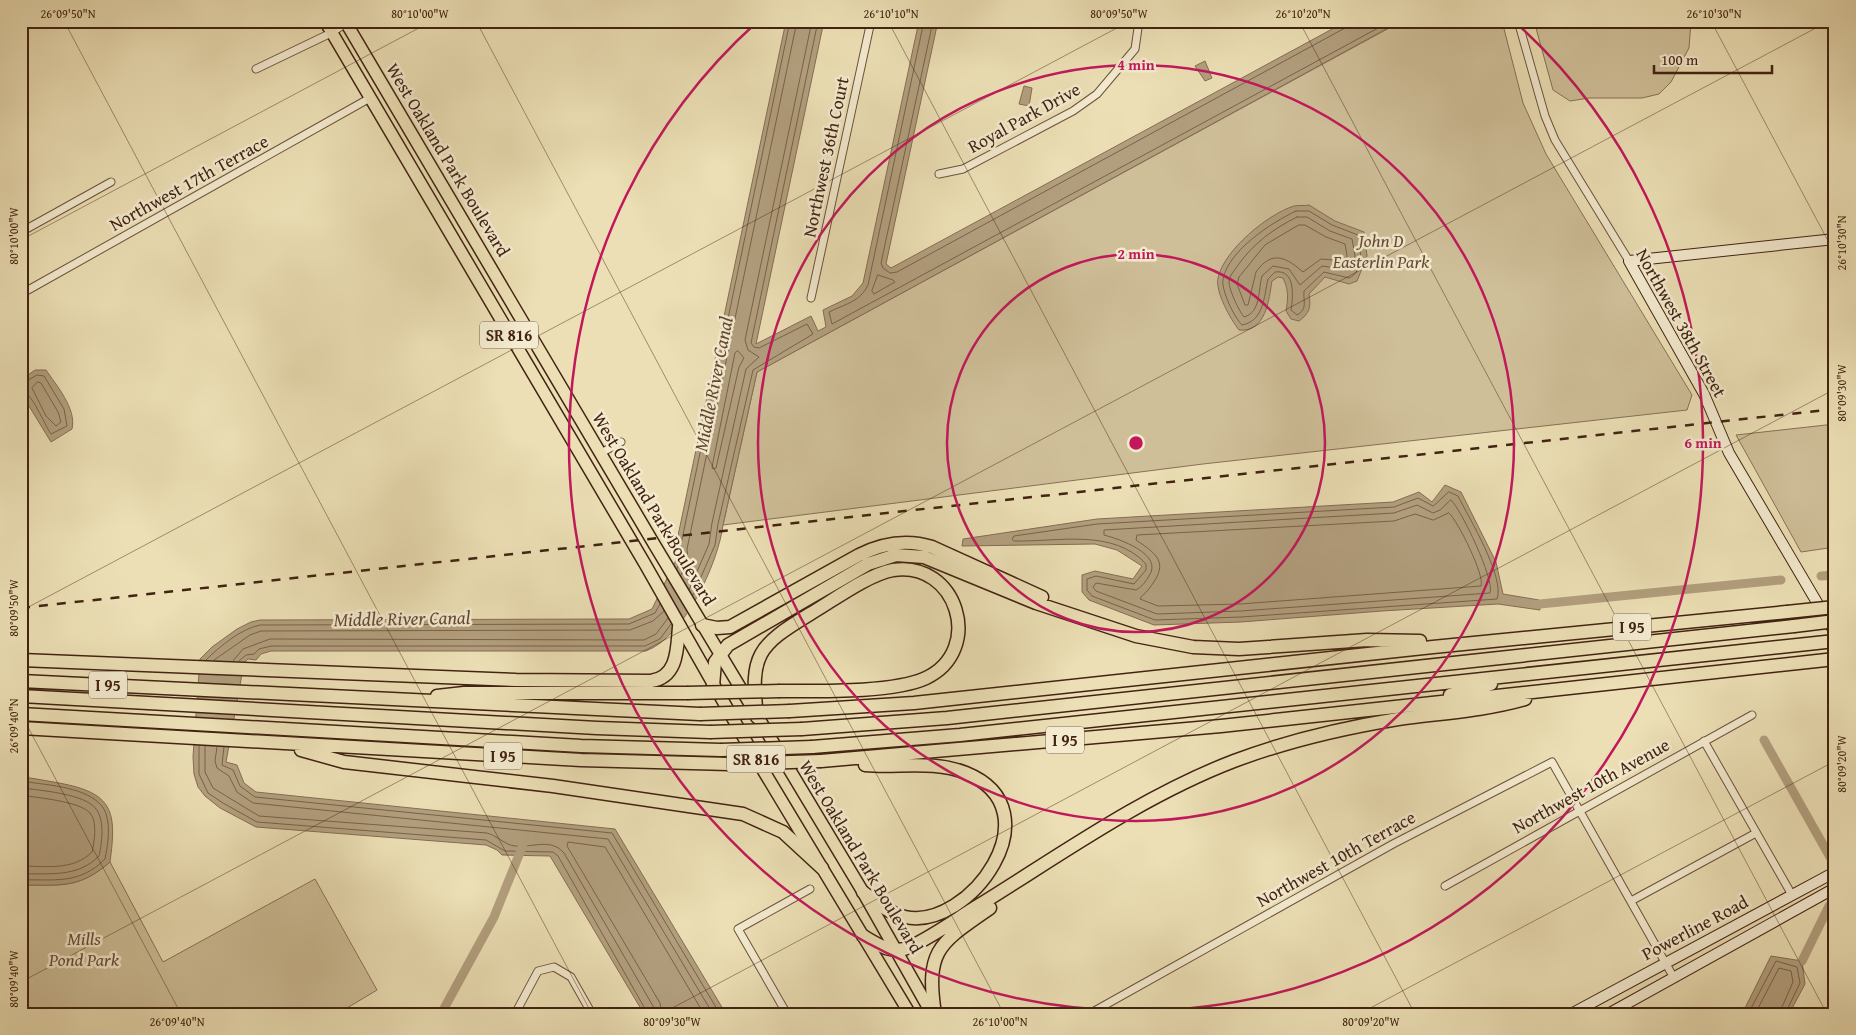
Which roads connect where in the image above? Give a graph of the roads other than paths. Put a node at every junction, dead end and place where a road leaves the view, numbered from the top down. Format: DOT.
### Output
graph roads {
  1 [pos="324,21"];
  2 [pos="871,21"];
  3 [pos="1139,21"];
  4 [pos="1518,21"];
  5 [pos="347,22"];
  6 [pos="331,33"];
  7 [pos="256,69"];
  8 [pos="370,98"];
  9 [pos="392,100"];
  10 [pos="940,174"];
  11 [pos="111,182"];
  12 [pos="21,232"];
  13 [pos="1835,239"];
  14 [pos="461,252"];
  15 [pos="486,258"];
  16 [pos="1629,261"];
  17 [pos="21,294"];
  18 [pos="811,298"];
  19 [pos="504,326"];
  20 [pos="530,334"];
  21 [pos="621,442"];
  22 [pos="574,444"];
  23 [pos="600,454"];
  24 [pos="598,484"];
  25 [pos="1835,607"];
  26 [pos="700,621"];
  27 [pos="1096,622"];
  28 [pos="1835,622"];
  29 [pos="679,627"];
  30 [pos="1835,633"];
  31 [pos="1835,641"];
  32 [pos="1477,642"];
  33 [pos="720,654"];
  34 [pos="1835,659"];
  35 [pos="21,660"];
  36 [pos="1535,673"];
  37 [pos="1172,675"];
  38 [pos="1292,680"];
  39 [pos="21,681"];
  40 [pos="713,686"];
  41 [pos="1566,688"];
  42 [pos="21,696"];
  43 [pos="392,700"];
  44 [pos="1409,706"];
  45 [pos="21,714"];
  46 [pos="1752,715"];
  47 [pos="757,717"];
  48 [pos="21,728"];
  49 [pos="1704,741"];
  50 [pos="277,743"];
  51 [pos="821,761"];
  52 [pos="1579,811"];
  53 [pos="1756,834"];
  54 [pos="822,868"];
  55 [pos="1835,872"];
  56 [pos="1028,877"];
  57 [pos="1445,886"];
  58 [pos="1835,888"];
  59 [pos="810,889"];
  60 [pos="863,892"];
  61 [pos="1792,895"];
  62 [pos="1631,901"];
  63 [pos="863,936"];
  64 [pos="897,951"];
  65 [pos="1666,962"];
  66 [pos="1674,978"];
  67 [pos="515,1014"];
  68 [pos="592,1014"];
  69 [pos="788,1014"];
  70 [pos="910,1014"];
  71 [pos="934,1014"];
  72 [pos="1089,1014"];
  73 [pos="1571,1014"];
  74 [pos="1608,1014"];
  1 -- 6 [label="main road, West Oakland Park Boulevard / SR 816"];
  2 -- 18 [label="street, Northwest 36th Court"];
  3 -- 10 [label="street, Royal Park Drive"];
  4 -- 16 [label="street, Northwest 38th Street"];
  5 -- 6 [label="street"];
  5 -- 9 [label="main road, West Oakland Park Boulevard / SR 816"];
  6 -- 7 [label="street"];
  6 -- 8 [label="main road, West Oakland Park Boulevard / SR 816"];
  8 -- 9 [label="main road"];
  8 -- 14 [label="main road, West Oakland Park Boulevard / SR 816"];
  8 -- 17 [label="street, Northwest 17th Terrace"];
  9 -- 15 [label="main road, West Oakland Park Boulevard / SR 816"];
  11 -- 12 [label="street"];
  13 -- 16 [label="street"];
  14 -- 15 [label="main road"];
  14 -- 19 [label="main road, West Oakland Park Boulevard / SR 816"];
  15 -- 20 [label="main road, West Oakland Park Boulevard / SR 816"];
  16 -- 30 [label="street, Northwest 38th Street"];
  19 -- 20 [label="main road"];
  19 -- 22 [label="main road, West Oakland Park Boulevard / SR 816"];
  20 -- 23 [label="main road, West Oakland Park Boulevard / SR 816"];
  21 -- 23 [label="street"];
  22 -- 23 [label="main road"];
  22 -- 24 [label="main road, West Oakland Park Boulevard / SR 816"];
  23 -- 24 [label="main road"];
  23 -- 26 [label="main road, West Oakland Park Boulevard / SR 816"];
  24 -- 29 [label="main road, West Oakland Park Boulevard / SR 816"];
  25 -- 32 [label="highway, I 95, bridge"];
  26 -- 27 [label="highway"];
  26 -- 33 [label="main road, West Oakland Park Boulevard / SR 816"];
  27 -- 32 [label="highway"];
  27 -- 33 [label="highway"];
  28 -- 38 [label="highway, bridge"];
  29 -- 35 [label="highway"];
  29 -- 40 [label="main road, West Oakland Park Boulevard / SR 816"];
  31 -- 36 [label="highway"];
  32 -- 37 [label="highway, I 95"];
  33 -- 40 [label="highway"];
  33 -- 47 [label="main road, West Oakland Park Boulevard / SR 816"];
  34 -- 41 [label="highway, I 95"];
  36 -- 44 [label="highway"];
  36 -- 45 [label="highway, bridge"];
  37 -- 38 [label="highway"];
  37 -- 43 [label="highway, I 95, bridge"];
  38 -- 42 [label="highway, bridge"];
  39 -- 43 [label="highway, I 95"];
  40 -- 54 [label="main road, West Oakland Park Boulevard / SR 816"];
  41 -- 44 [label="highway, I 95"];
  41 -- 56 [label="highway"];
  43 -- 47 [label="highway, bridge"];
  44 -- 51 [label="highway, I 95"];
  46 -- 49 [label="street, Northwest 10th Avenue"];
  47 -- 60 [label="main road, West Oakland Park Boulevard / SR 816"];
  48 -- 50 [label="highway, I 95"];
  49 -- 52 [label="street, Northwest 10th Avenue"];
  49 -- 53 [label="street"];
  50 -- 51 [label="highway, I 95, bridge"];
  50 -- 54 [label="highway"];
  51 -- 60 [label="highway"];
  52 -- 57 [label="street, Northwest 10th Avenue"];
  52 -- 62 [label="street"];
  52 -- 72 [label="street, Northwest 10th Terrace"];
  53 -- 61 [label="street"];
  53 -- 62 [label="street"];
  54 -- 63 [label="main road, West Oakland Park Boulevard / SR 816"];
  55 -- 61 [label="street, Powerline Road"];
  56 -- 64 [label="highway"];
  56 -- 71 [label="highway"];
  58 -- 66 [label="street, Powerline Road"];
  59 -- 69 [label="street"];
  60 -- 64 [label="main road, West Oakland Park Boulevard / SR 816"];
  61 -- 65 [label="street, Powerline Road"];
  62 -- 65 [label="street"];
  63 -- 64 [label="highway"];
  63 -- 70 [label="main road, West Oakland Park Boulevard / SR 816"];
  64 -- 71 [label="main road, West Oakland Park Boulevard / SR 816"];
  65 -- 66 [label="street"];
  65 -- 73 [label="street, Powerline Road"];
  66 -- 74 [label="street, Powerline Road"];
  67 -- 68 [label="street"];
}
